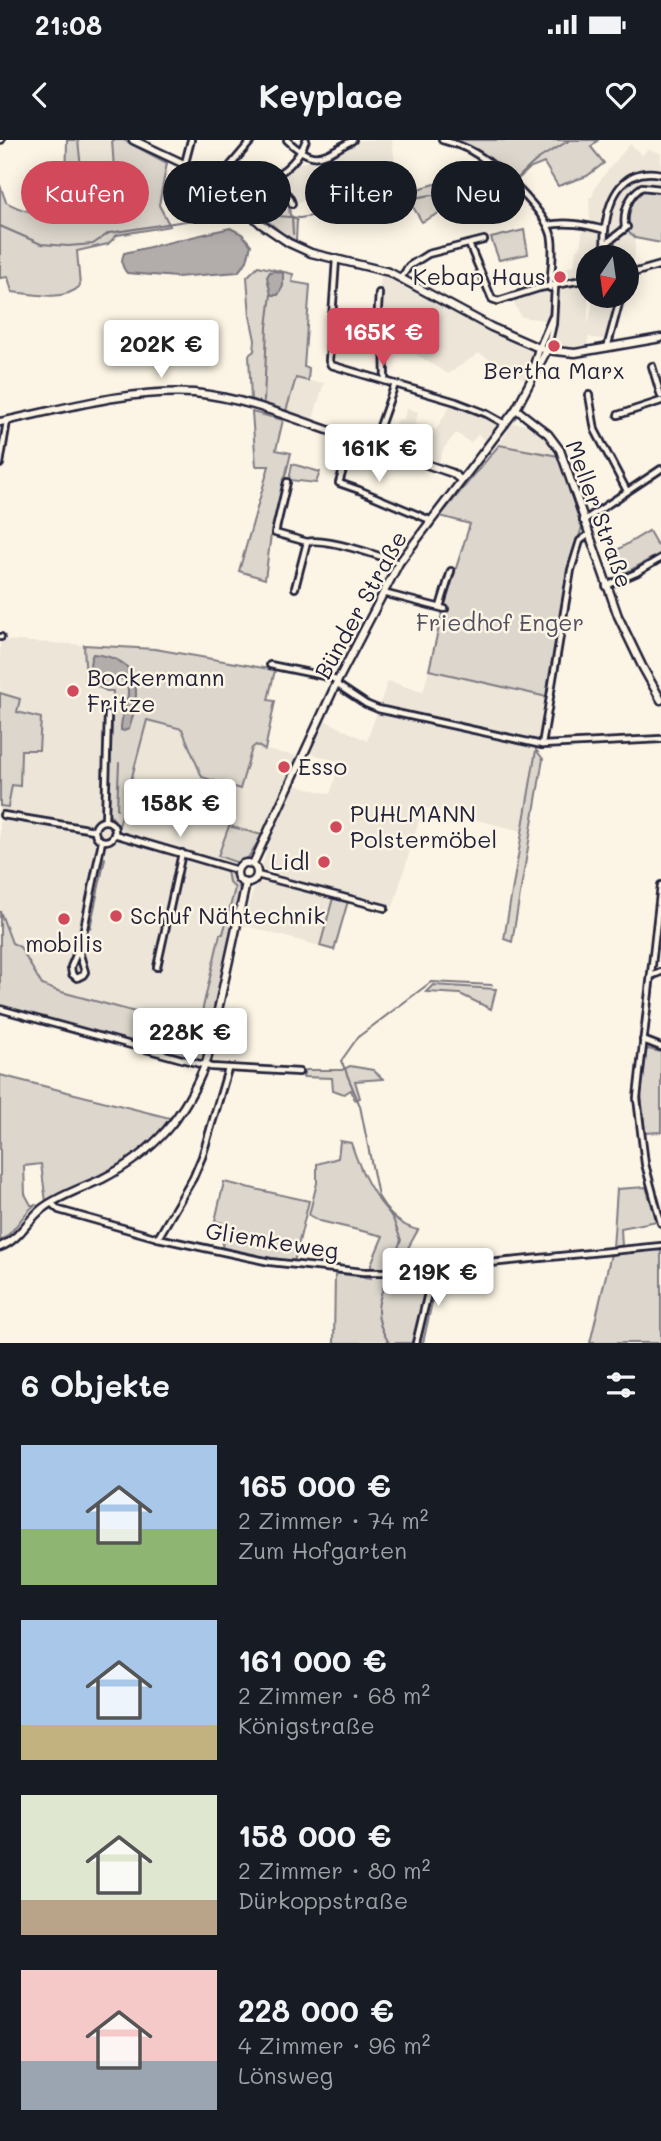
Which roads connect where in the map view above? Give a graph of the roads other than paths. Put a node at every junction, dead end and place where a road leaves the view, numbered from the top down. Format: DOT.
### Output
graph roads {
  1 [pos="133,140"];
  2 [pos="191,140"];
  3 [pos="252,140"];
  4 [pos="287,140"];
  5 [pos="306,140"];
  6 [pos="353,140"];
  7 [pos="442,140"];
  8 [pos="299,152"];
  9 [pos="180,161"];
  10 [pos="186,161"];
  11 [pos="234,161"];
  12 [pos="291,162"];
  13 [pos="661,174"];
  14 [pos="661,189"];
  15 [pos="291,197"];
  16 [pos="292,204"];
  17 [pos="264,224"];
  18 [pos="548,225"];
  19 [pos="605,230"];
  20 [pos="484,240"];
  21 [pos="606,242"];
  22 [pos="469,244"];
  23 [pos="605,245"];
  24 [pos="336,259"];
  25 [pos="661,265"];
  26 [pos="639,271"];
  27 [pos="401,278"];
  28 [pos="576,282"];
  29 [pos="553,287"];
  30 [pos="379,293"];
  31 [pos="618,308"];
  32 [pos="661,338"];
  33 [pos="607,348"];
  34 [pos="543,349"];
  35 [pos="652,366"];
  36 [pos="384,381"];
  37 [pos="395,384"];
  38 [pos="589,394"];
  39 [pos="661,398"];
  40 [pos="514,412"];
  41 [pos="618,415"];
  42 [pos="4,421"];
  43 [pos="506,424"];
  44 [pos="352,439"];
  45 [pos="373,446"];
  46 [pos="0,464"];
  47 [pos="661,469"];
  48 [pos="461,480"];
  49 [pos="287,482"];
  50 [pos="627,491"];
  51 [pos="430,520"];
  52 [pos="583,521"];
  53 [pos="588,535"];
  54 [pos="307,542"];
  55 [pos="661,558"];
  56 [pos="398,563"];
  57 [pos="451,571"];
  58 [pos="606,586"];
  59 [pos="295,588"];
  60 [pos="382,593"];
  61 [pos="270,665"];
  62 [pos="337,682"];
  63 [pos="661,700"];
  64 [pos="108,714"];
  65 [pos="661,738"];
  66 [pos="542,745"];
  67 [pos="3,815"];
  68 [pos="104,821"];
  69 [pos="94,830"];
  70 [pos="114,834"];
  71 [pos="102,841"];
  72 [pos="182,853"];
  73 [pos="253,864"];
  74 [pos="237,870"];
  75 [pos="257,875"];
  76 [pos="246,883"];
  77 [pos="661,885"];
  78 [pos="385,908"];
  79 [pos="81,943"];
  80 [pos="157,967"];
  81 [pos="661,972"];
  82 [pos="650,976"];
  83 [pos="0,1009"];
  84 [pos="643,1040"];
  85 [pos="661,1047"];
  86 [pos="205,1066"];
  87 [pos="229,1069"];
  88 [pos="299,1072"];
  89 [pos="51,1203"];
  90 [pos="661,1223"];
  91 [pos="158,1238"];
  92 [pos="661,1246"];
  93 [pos="0,1247"];
  94 [pos="434,1268"];
  95 [pos="416,1343"];
  1 -- 9 [label="street"];
  2 -- 10 [label="street"];
  3 -- 11 [label="street"];
  4 -- 8 [label="street"];
  5 -- 8 [label="street"];
  6 -- 8 [label="street"];
  7 -- 18 [label="street"];
  8 -- 12 [label="street"];
  13 -- 19 [label="street"];
  14 -- 21 [label="street"];
  15 -- 16 [label="street"];
  17 -- 24 [label="street"];
  18 -- 19 [label="street"];
  18 -- 29 [label="street, Bünder Straße"];
  19 -- 21 [label="street"];
  20 -- 22 [label="street"];
  21 -- 23 [label="street"];
  22 -- 27 [label="street"];
  22 -- 29 [label="street"];
  24 -- 27 [label="street"];
  24 -- 36 [label="street"];
  25 -- 26 [label="street"];
  27 -- 34 [label="street"];
  28 -- 29 [label="street"];
  29 -- 34 [label="street, Bünder Straße"];
  30 -- 36 [label="street"];
  31 -- 33 [label="street"];
  32 -- 33 [label="street"];
  33 -- 34 [label="street"];
  34 -- 40 [label="street, Bünder Straße"];
  35 -- 39 [label="street"];
  36 -- 37 [label="street"];
  37 -- 43 [label="street"];
  37 -- 45 [label="street"];
  38 -- 50 [label="street"];
  39 -- 41 [label="street"];
  40 -- 43 [label="street, Bünder Straße"];
  40 -- 52 [label="street, Meller Straße"];
  42 -- 44 [label="street"];
  42 -- 46 [label="street"];
  43 -- 48 [label="street, Bünder Straße"];
  44 -- 45 [label="street"];
  44 -- 51 [label="street"];
  45 -- 48 [label="street"];
  47 -- 50 [label="street"];
  48 -- 51 [label="street, Bünder Straße"];
  49 -- 54 [label="street"];
  50 -- 52 [label="street"];
  51 -- 56 [label="street, Bünder Straße"];
  52 -- 53 [label="street, Meller Straße"];
  53 -- 58 [label="street, Meller Straße"];
  53 -- 66 [label="street"];
  54 -- 56 [label="street"];
  54 -- 59 [label="street"];
  55 -- 58 [label="street"];
  56 -- 60 [label="street, Bünder Straße"];
  57 -- 60 [label="street"];
  58 -- 63 [label="street, Meller Straße"];
  60 -- 62 [label="street, Bünder Straße"];
  61 -- 62 [label="street"];
  62 -- 66 [label="street"];
  62 -- 73 [label="street, Bünder Straße"];
  64 -- 68 [label="street"];
  65 -- 66 [label="street"];
  67 -- 69 [label="street"];
  68 -- 69 [label="street"];
  68 -- 70 [label="street"];
  69 -- 71 [label="street"];
  70 -- 71 [label="street"];
  70 -- 72 [label="street"];
  71 -- 79 [label="street"];
  72 -- 74 [label="street"];
  72 -- 80 [label="street"];
  73 -- 74 [label="street"];
  73 -- 75 [label="street"];
  74 -- 76 [label="street"];
  75 -- 76 [label="street"];
  75 -- 78 [label="street"];
  76 -- 86 [label="street"];
  77 -- 82 [label="street"];
  79 -- 79 [label="street"];
  81 -- 82 [label="street"];
  82 -- 84 [label="street"];
  83 -- 86 [label="street"];
  84 -- 85 [label="street"];
  84 -- 90 [label="street"];
  86 -- 87 [label="street"];
  86 -- 89 [label="street"];
  87 -- 88 [label="street"];
  87 -- 91 [label="street"];
  89 -- 91 [label="street, Gliemkeweg"];
  89 -- 93 [label="street"];
  91 -- 94 [label="street, Gliemkeweg"];
  92 -- 94 [label="street, Gliemkeweg"];
  94 -- 95 [label="street"];
}
